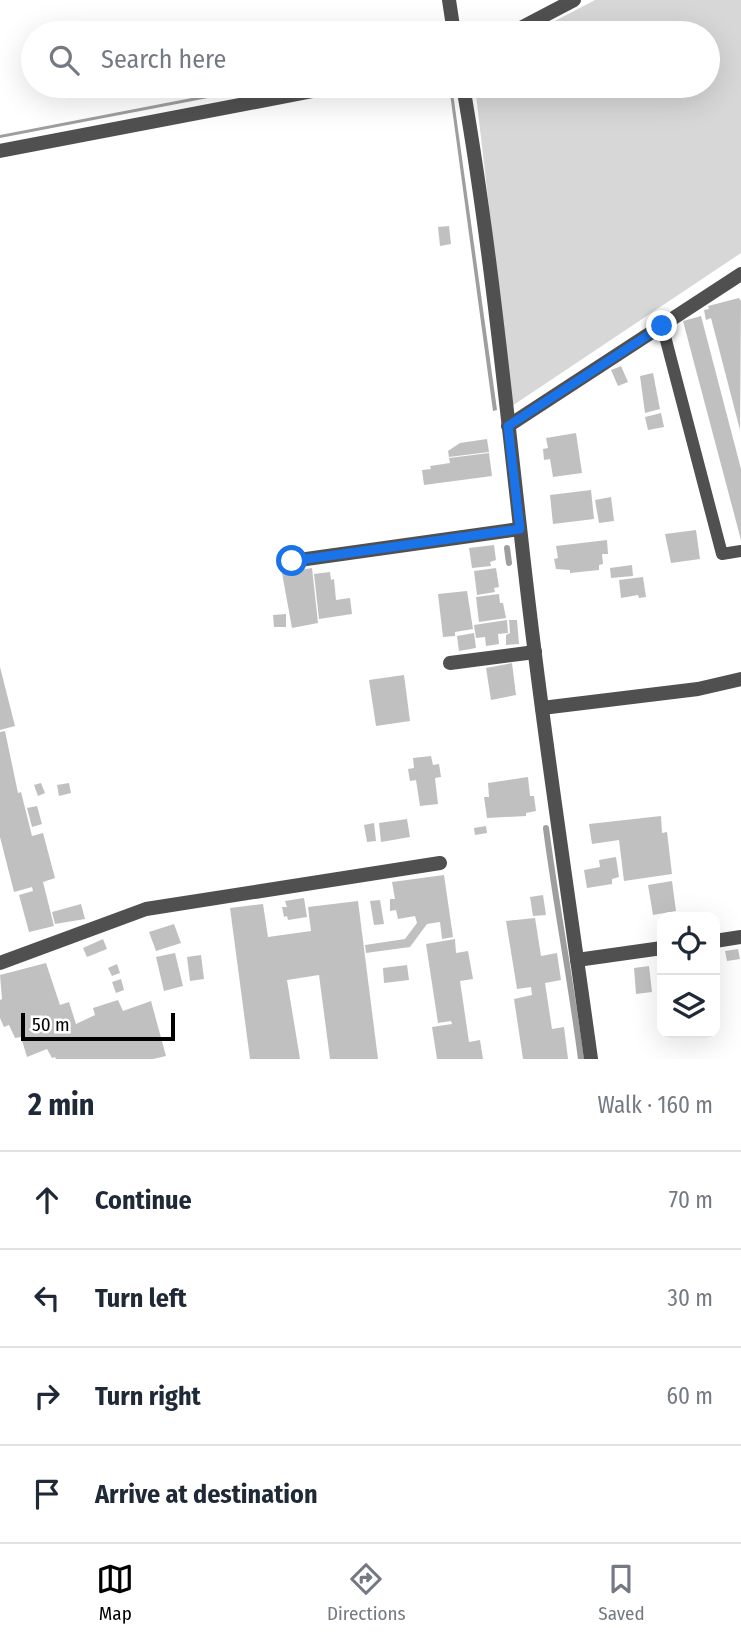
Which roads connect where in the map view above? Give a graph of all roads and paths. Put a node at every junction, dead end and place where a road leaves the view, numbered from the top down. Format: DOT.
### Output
graph roads {
  1 [pos="449,0"];
  2 [pos="574,0"];
  3 [pos="452,21"];
  4 [pos="534,21"];
  5 [pos="276,98"];
  6 [pos="465,98"];
  7 [pos="0,151"];
  8 [pos="741,274"];
  9 [pos="662,326"];
  10 [pos="508,426"];
  11 [pos="520,529"];
  12 [pos="741,551"];
  13 [pos="292,561"];
  14 [pos="535,652"];
  15 [pos="450,663"];
  16 [pos="741,679"];
  17 [pos="542,708"];
  18 [pos="440,863"];
  19 [pos="741,937"];
  20 [pos="720,940"];
  21 [pos="657,949"];
  22 [pos="577,960"];
  23 [pos="0,963"];
  24 [pos="591,1059"];
  1 -- 3 [label="street"];
  2 -- 4 [label="street"];
  5 -- 7 [label="street"];
  6 -- 10 [label="street"];
  8 -- 9 [label="street"];
  9 -- 10 [label="street"];
  9 -- 12 [label="lane"];
  10 -- 11 [label="street"];
  11 -- 13 [label="street"];
  11 -- 14 [label="street"];
  14 -- 15 [label="street"];
  14 -- 17 [label="street"];
  16 -- 17 [label="street"];
  17 -- 22 [label="street"];
  18 -- 23 [label="street"];
  19 -- 20 [label="street"];
  21 -- 22 [label="street"];
  22 -- 24 [label="street"];
}
